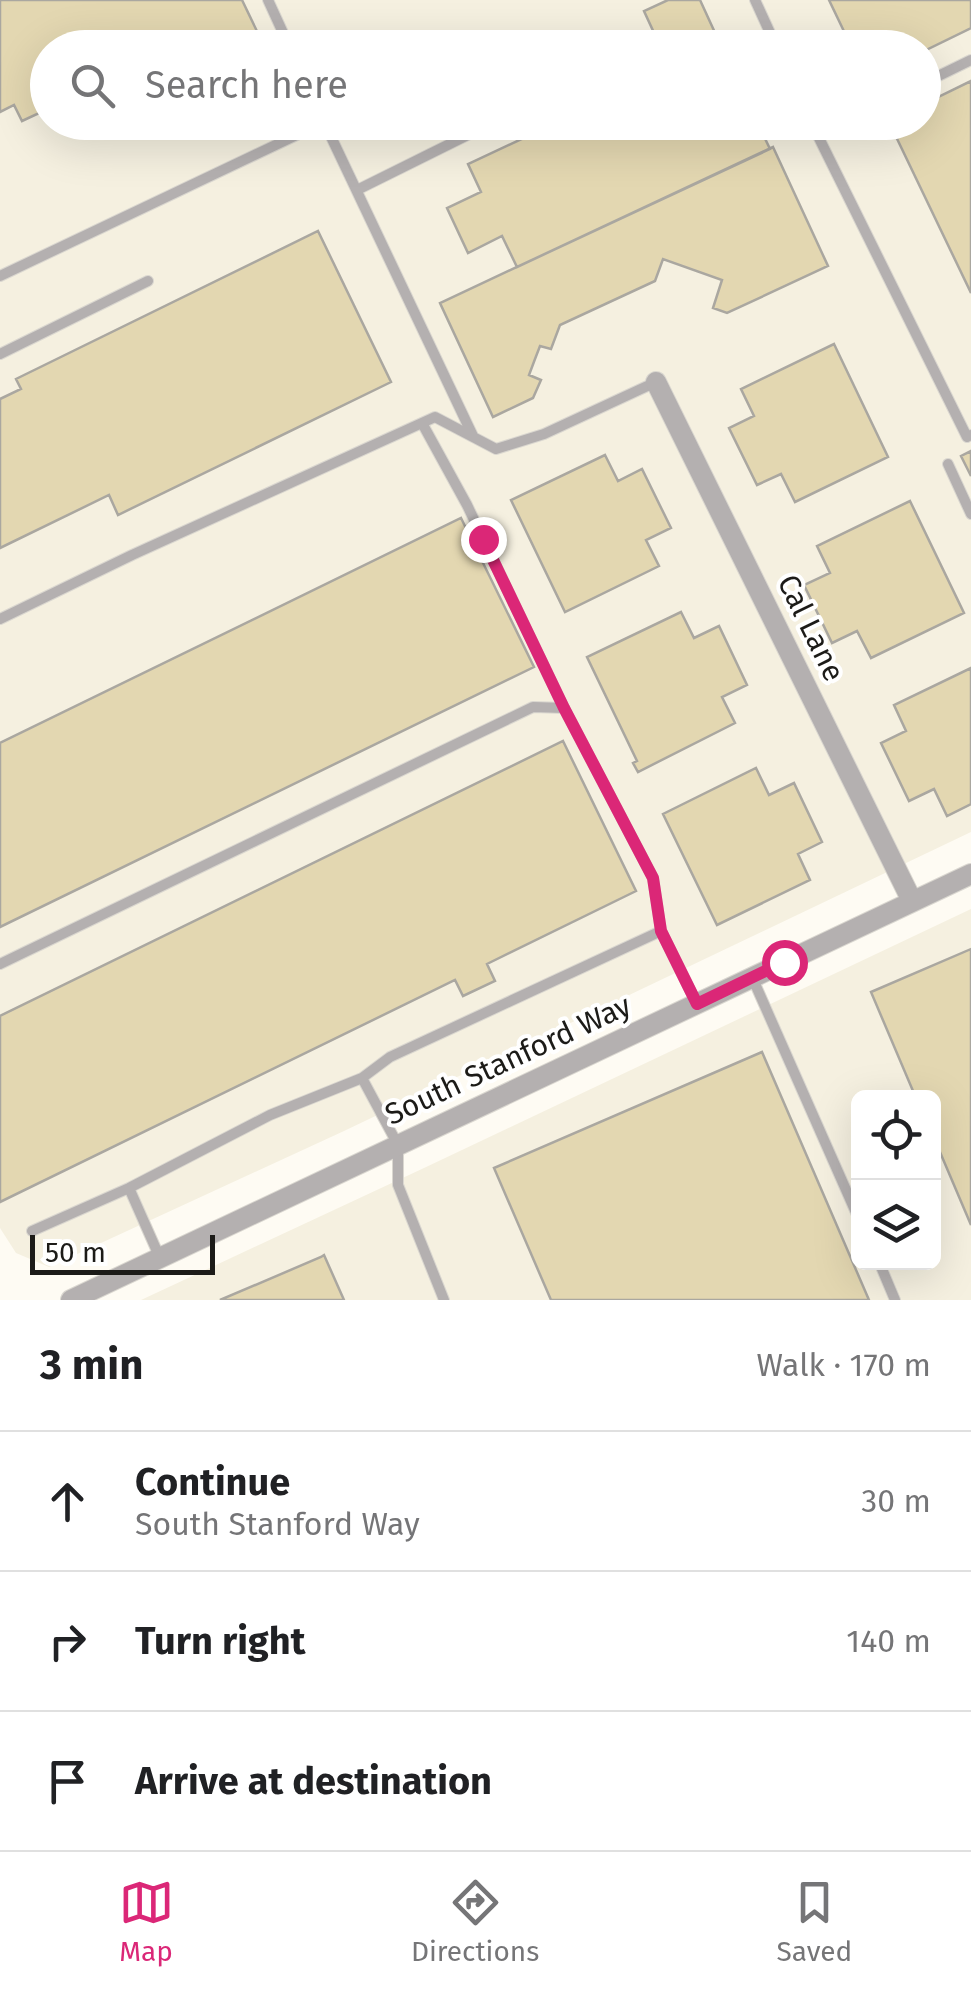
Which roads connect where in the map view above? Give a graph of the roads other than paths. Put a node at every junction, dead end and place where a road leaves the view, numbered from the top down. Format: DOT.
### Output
graph roads {
  1 [pos="268,0"];
  2 [pos="755,0"];
  3 [pos="282,30"];
  4 [pos="769,30"];
  5 [pos="971,60"];
  6 [pos="941,75"];
  7 [pos="286,140"];
  8 [pos="333,140"];
  9 [pos="458,140"];
  10 [pos="820,140"];
  11 [pos="357,190"];
  12 [pos="0,276"];
  13 [pos="148,281"];
  14 [pos="0,354"];
  15 [pos="656,382"];
  16 [pos="422,422"];
  17 [pos="971,435"];
  18 [pos="474,437"];
  19 [pos="948,464"];
  20 [pos="971,514"];
  21 [pos="0,619"];
  22 [pos="564,708"];
  23 [pos="971,874"];
  24 [pos="912,902"];
  25 [pos="661,931"];
  26 [pos="0,964"];
  27 [pos="752,978"];
  28 [pos="697,1004"];
  29 [pos="362,1078"];
  30 [pos="398,1145"];
  31 [pos="129,1188"];
  32 [pos="851,1201"];
  33 [pos="32,1231"];
  34 [pos="160,1258"];
  35 [pos="882,1270"];
  36 [pos="95,1295"];
  37 [pos="71,1300"];
  38 [pos="444,1300"];
  39 [pos="895,1300"];
  1 -- 3 [label="lane"];
  2 -- 4 [label="lane"];
  5 -- 6 [label="lane"];
  7 -- 12 [label="lane"];
  8 -- 11 [label="lane"];
  9 -- 11 [label="lane"];
  10 -- 17 [label="lane"];
  11 -- 18 [label="lane"];
  13 -- 14 [label="lane"];
  15 -- 18 [label="lane"];
  15 -- 24 [label="street, Cal Lane"];
  16 -- 18 [label="lane"];
  16 -- 21 [label="lane"];
  16 -- 22 [label="lane"];
  19 -- 20 [label="lane"];
  22 -- 25 [label="lane"];
  22 -- 26 [label="lane"];
  23 -- 24 [label="street, South Stanford Way"];
  24 -- 27 [label="street, South Stanford Way"];
  25 -- 28 [label="lane"];
  25 -- 29 [label="lane"];
  27 -- 28 [label="street, South Stanford Way"];
  27 -- 32 [label="lane"];
  28 -- 30 [label="street, South Stanford Way"];
  29 -- 30 [label="lane"];
  29 -- 31 [label="lane"];
  30 -- 34 [label="street, South Stanford Way"];
  30 -- 38 [label="lane"];
  31 -- 33 [label="lane"];
  31 -- 34 [label="lane"];
  34 -- 36 [label="street, South Stanford Way"];
  35 -- 39 [label="lane"];
  36 -- 37 [label="street, South Stanford Way"];
}
